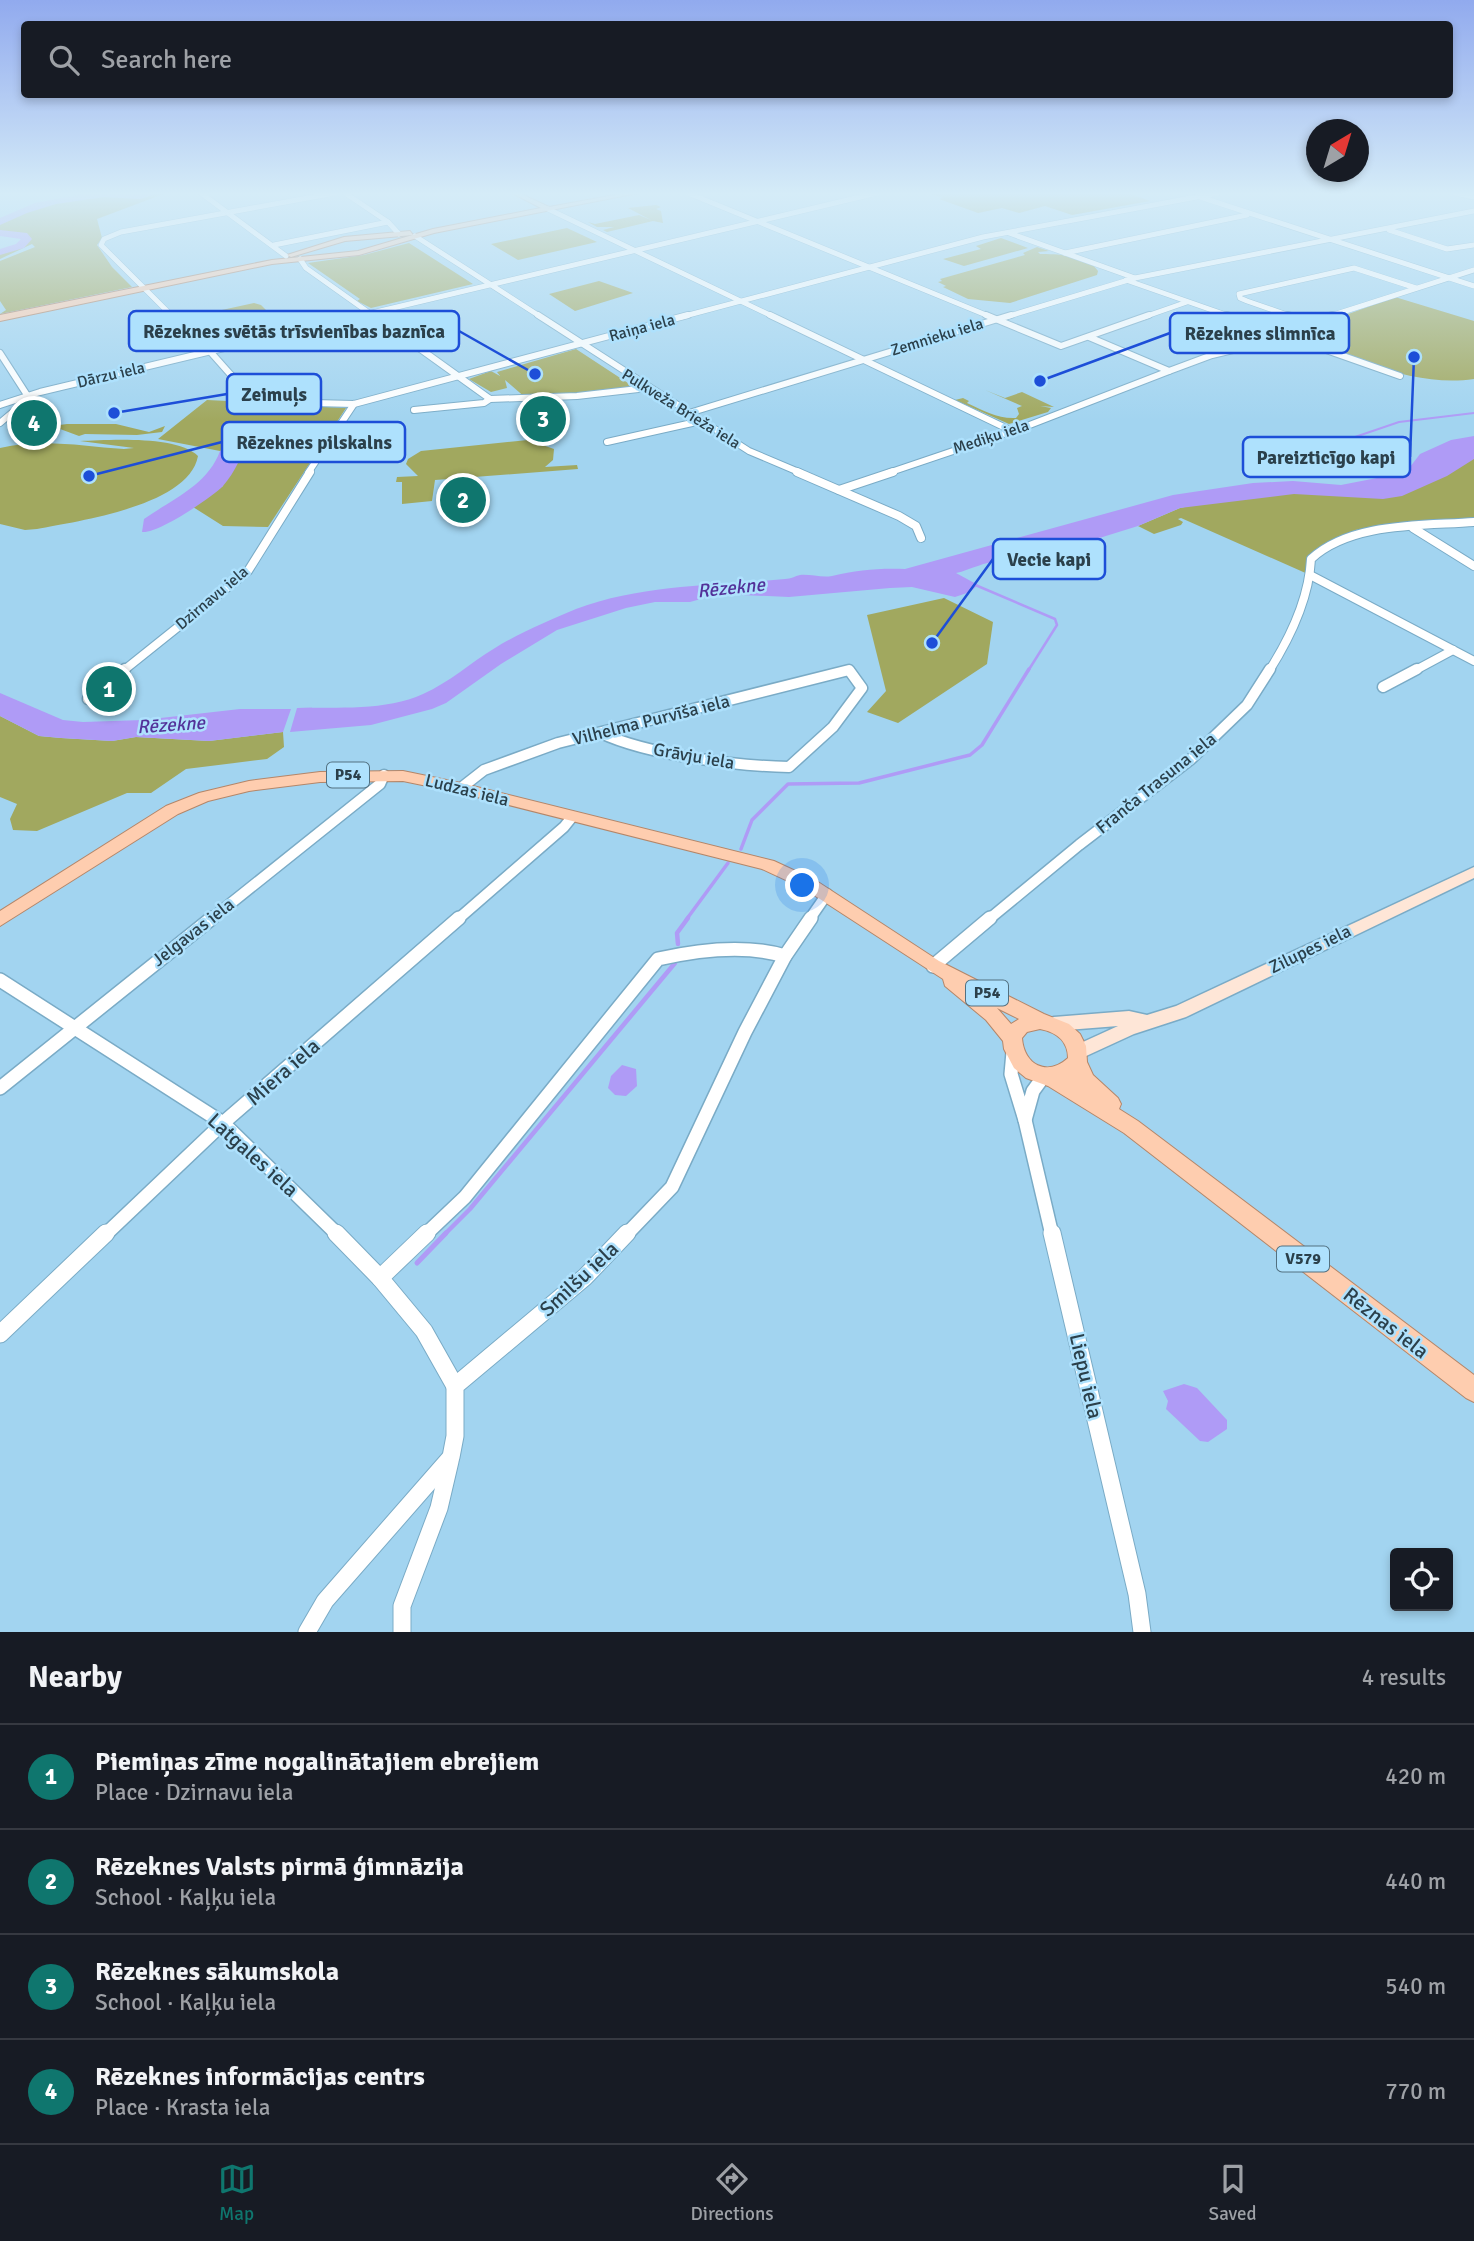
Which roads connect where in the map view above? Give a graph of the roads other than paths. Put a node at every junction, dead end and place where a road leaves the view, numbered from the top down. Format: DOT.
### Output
graph roads {
  1 [pos="124,269"];
  2 [pos="236,269"];
  3 [pos="308,269"];
  4 [pos="464,269"];
  5 [pos="553,269"];
  6 [pos="673,269"];
  7 [pos="863,269"];
  8 [pos="876,269"];
  9 [pos="1110,269"];
  10 [pos="1178,269"];
  11 [pos="1349,269"];
  12 [pos="1358,269"];
  13 [pos="1421,269"];
  14 [pos="1474,270"];
  15 [pos="1135,278"];
  16 [pos="1449,278"];
  17 [pos="1126,280"];
  18 [pos="487,285"];
  19 [pos="1474,286"];
  20 [pos="143,288"];
  21 [pos="1416,288"];
  22 [pos="741,302"];
  23 [pos="1187,302"];
  24 [pos="369,313"];
  25 [pos="0,318"];
  26 [pos="997,319"];
  27 [pos="1310,323"];
  28 [pos="1279,334"];
  29 [pos="1089,337"];
  30 [pos="1289,338"];
  31 [pos="582,345"];
  32 [pos="209,351"];
  33 [pos="1,355"];
  34 [pos="863,360"];
  35 [pos="1169,371"];
  36 [pos="1400,376"];
  37 [pos="458,377"];
  38 [pos="647,388"];
  39 [pos="27,395"];
  40 [pos="490,399"];
  41 [pos="354,404"];
  42 [pos="0,405"];
  43 [pos="15,410"];
  44 [pos="414,410"];
  45 [pos="689,413"];
  46 [pos="701,421"];
  47 [pos="0,423"];
  48 [pos="1010,430"];
  49 [pos="607,442"];
  50 [pos="839,490"];
  51 [pos="1474,522"];
  52 [pos="1413,528"];
  53 [pos="921,538"];
  54 [pos="1474,566"];
  55 [pos="1310,575"];
  56 [pos="1453,650"];
  57 [pos="1474,661"];
  58 [pos="849,670"];
  59 [pos="1382,687"];
  60 [pos="88,699"];
  61 [pos="601,733"];
  62 [pos="384,775"];
  63 [pos="461,788"];
  64 [pos="572,817"];
  65 [pos="1474,872"];
  66 [pos="827,894"];
  67 [pos="0,919"];
  68 [pos="785,956"];
  69 [pos="933,966"];
  70 [pos="0,980"];
  71 [pos="1144,1021"];
  72 [pos="1047,1023"];
  73 [pos="72,1028"];
  74 [pos="1012,1045"];
  75 [pos="1077,1057"];
  76 [pos="1048,1076"];
  77 [pos="0,1088"];
  78 [pos="1025,1120"];
  79 [pos="223,1123"];
  80 [pos="1131,1127"];
  81 [pos="380,1278"];
  82 [pos="0,1334"];
  83 [pos="455,1386"];
  84 [pos="1474,1391"];
  85 [pos="451,1457"];
  86 [pos="307,1632"];
  87 [pos="402,1632"];
  88 [pos="1142,1632"];
  1 -- 20 [label="street, Raiņa iela"];
  2 -- 20 [label="main road"];
  3 -- 24 [label="street"];
  4 -- 18 [label="street, Pulkveža Brieža iela"];
  5 -- 18 [label="street, Dārzu iela"];
  6 -- 22 [label="street"];
  7 -- 22 [label="street, Raiņa iela"];
  8 -- 26 [label="street"];
  9 -- 15 [label="street"];
  10 -- 15 [label="street, Zemnieku iela"];
  11 -- 27 [label="street"];
  12 -- 21 [label="street"];
  13 -- 16 [label="street"];
  14 -- 16 [label="street"];
  15 -- 17 [label="street, Zemnieku iela"];
  16 -- 19 [label="street"];
  16 -- 21 [label="street"];
  17 -- 23 [label="street"];
  17 -- 26 [label="street, Zemnieku iela"];
  18 -- 24 [label="street, Dārzu iela"];
  18 -- 31 [label="street, Pulkveža Brieža iela"];
  20 -- 25 [label="main road"];
  20 -- 32 [label="street, Raiņa iela"];
  21 -- 27 [label="street"];
  22 -- 31 [label="street, Raiņa iela"];
  22 -- 34 [label="street"];
  23 -- 28 [label="street"];
  23 -- 29 [label="street"];
  24 -- 32 [label="street, Dārzu iela"];
  24 -- 37 [label="street"];
  26 -- 29 [label="street"];
  26 -- 34 [label="street, Zemnieku iela"];
  27 -- 28 [label="street"];
  28 -- 30 [label="street"];
  29 -- 35 [label="street"];
  30 -- 35 [label="street, Mediķu iela"];
  30 -- 36 [label="street"];
  31 -- 37 [label="street, Raiņa iela"];
  31 -- 38 [label="street, Pulkveža Brieža iela"];
  32 -- 39 [label="street, Dārzu iela"];
  32 -- 41 [label="street, Raiņa iela"];
  33 -- 39 [label="street"];
  34 -- 45 [label="street, Zemnieku iela"];
  34 -- 48 [label="street"];
  35 -- 48 [label="street, Mediķu iela"];
  37 -- 40 [label="street"];
  37 -- 41 [label="street, Raiņa iela"];
  38 -- 40 [label="street"];
  38 -- 45 [label="street, Pulkveža Brieža iela"];
  39 -- 42 [label="street, Dārzu iela"];
  39 -- 43 [label="street"];
  40 -- 44 [label="street"];
  41 -- 60 [label="street, Dzirnavu iela"];
  42 -- 43 [label="street"];
  43 -- 47 [label="street"];
  45 -- 46 [label="street, Pulkveža Brieža iela"];
  46 -- 49 [label="street"];
  46 -- 50 [label="street, Pulkveža Brieža iela"];
  48 -- 50 [label="street, Mediķu iela"];
  50 -- 53 [label="street, Pulkveža Brieža iela"];
  51 -- 52 [label="street, Franča Trasuna iela"];
  52 -- 54 [label="street"];
  52 -- 55 [label="street, Franča Trasuna iela"];
  55 -- 56 [label="street"];
  55 -- 69 [label="street, Franča Trasuna iela"];
  56 -- 57 [label="street"];
  56 -- 59 [label="street"];
  58 -- 61 [label="street, Vilhelma Purvīša iela"];
  58 -- 61 [label="street, Grāvju iela"];
  61 -- 63 [label="street, Vilhelma Purvīša iela"];
  62 -- 63 [label="main road, Ludzas iela / P54"];
  62 -- 67 [label="main road, Ludzas iela / P54"];
  62 -- 73 [label="street, Jelgavas iela"];
  63 -- 64 [label="main road, Ludzas iela / P54"];
  64 -- 66 [label="main road, Ludzas iela / P54"];
  64 -- 79 [label="street, Miera iela"];
  65 -- 71 [label="main road, Zilupes iela / P54"];
  66 -- 68 [label="street, Smilšu iela"];
  66 -- 69 [label="main road, Ludzas iela / P54"];
  68 -- 81 [label="street"];
  68 -- 83 [label="street, Smilšu iela"];
  69 -- 72 [label="main road, Ludzas iela / P54"];
  69 -- 74 [label="main road, Ludzas iela / P54"];
  70 -- 73 [label="street, Latgales iela"];
  71 -- 72 [label="main road, Zilupes iela / P54"];
  71 -- 75 [label="main road, Zilupes iela / P54"];
  72 -- 74 [label="main road, P54"];
  72 -- 75 [label="main road, P54"];
  73 -- 77 [label="street, Jelgavas iela"];
  73 -- 79 [label="street, Latgales iela"];
  74 -- 76 [label="main road, P54"];
  74 -- 78 [label="street, Liepu iela"];
  75 -- 76 [label="main road, P54"];
  75 -- 80 [label="main road, Rēznas iela / V579"];
  76 -- 78 [label="street, Liepu iela"];
  76 -- 80 [label="main road, Rēznas iela / V579"];
  78 -- 88 [label="street, Liepu iela"];
  79 -- 81 [label="street, Latgales iela"];
  79 -- 82 [label="street, Miera iela"];
  80 -- 84 [label="main road, Rēznas iela / V579"];
  81 -- 83 [label="street, Latgales iela"];
  83 -- 85 [label="street"];
  85 -- 86 [label="street"];
  85 -- 87 [label="street"];
}
